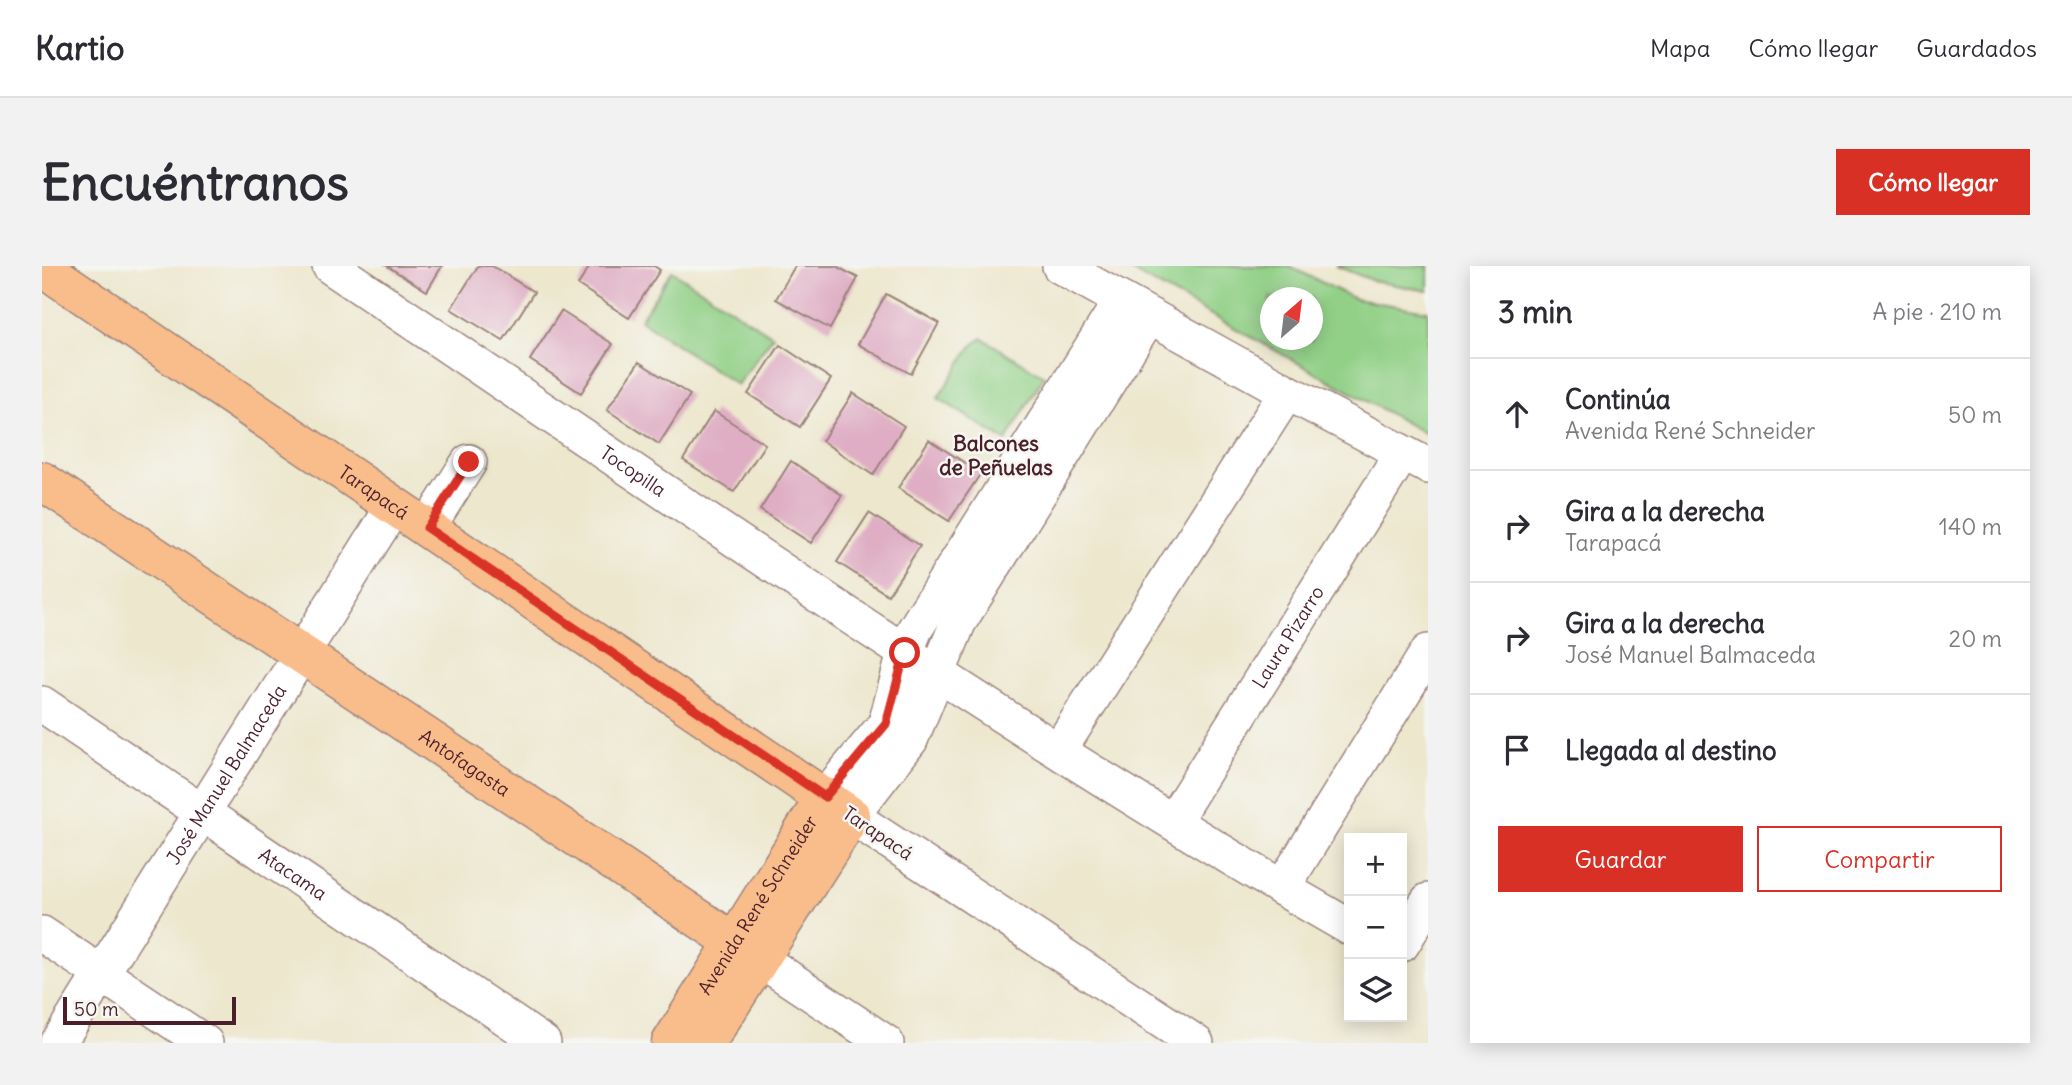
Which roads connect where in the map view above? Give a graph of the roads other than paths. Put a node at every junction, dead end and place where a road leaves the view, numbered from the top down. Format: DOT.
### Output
graph roads {
  1 [pos="330,266"];
  2 [pos="1060,266"];
  3 [pos="42,267"];
  4 [pos="1135,308"];
  5 [pos="1287,392"];
  6 [pos="1415,460"];
  7 [pos="469,462"];
  8 [pos="42,481"];
  9 [pos="394,506"];
  10 [pos="427,528"];
  11 [pos="1428,652"];
  12 [pos="301,653"];
  13 [pos="905,653"];
  14 [pos="937,675"];
  15 [pos="42,704"];
  16 [pos="1059,750"];
  17 [pos="838,806"];
  18 [pos="202,812"];
  19 [pos="1173,821"];
  20 [pos="1282,888"];
  21 [pos="1428,901"];
  22 [pos="1344,924"];
  23 [pos="42,934"];
  24 [pos="1407,937"];
  25 [pos="1407,948"];
  26 [pos="747,950"];
  27 [pos="1428,954"];
  28 [pos="101,973"];
  29 [pos="58,1043"];
  30 [pos="205,1043"];
  31 [pos="543,1043"];
  32 [pos="671,1043"];
  33 [pos="706,1043"];
  34 [pos="886,1043"];
  35 [pos="1196,1043"];
  1 -- 13 [label="street, Tocopilla"];
  2 -- 4 [label="street"];
  3 -- 9 [label="main road, Tarapacá"];
  4 -- 5 [label="street"];
  4 -- 13 [label="street, Avenida René Schneider"];
  4 -- 14 [label="street, Avenida René Schneider"];
  5 -- 6 [label="street"];
  5 -- 16 [label="street"];
  6 -- 19 [label="street, Laura Pizarro"];
  7 -- 10 [label="street"];
  8 -- 12 [label="main road, Antofagasta"];
  9 -- 10 [label="main road, Tarapacá"];
  9 -- 12 [label="street, José Manuel Balmaceda"];
  10 -- 17 [label="main road, Tarapacá"];
  11 -- 20 [label="street"];
  12 -- 18 [label="street, José Manuel Balmaceda"];
  12 -- 26 [label="main road, Antofagasta"];
  13 -- 14 [label="street, Tocopilla"];
  13 -- 17 [label="street, Avenida René Schneider"];
  14 -- 16 [label="street, Tocopilla"];
  14 -- 17 [label="street, Avenida René Schneider"];
  15 -- 18 [label="street, Atacama"];
  16 -- 19 [label="street, Tocopilla"];
  17 -- 26 [label="main road, Avenida René Schneider"];
  17 -- 35 [label="street, Tarapacá"];
  18 -- 28 [label="street, José Manuel Balmaceda"];
  18 -- 31 [label="street, Atacama"];
  19 -- 20 [label="street, Tocopilla"];
  20 -- 22 [label="street, Tocopilla"];
  21 -- 24 [label="street"];
  23 -- 28 [label="street"];
  25 -- 27 [label="street"];
  26 -- 32 [label="main road, Avenida René Schneider"];
  26 -- 33 [label="main road, Avenida René Schneider"];
  26 -- 34 [label="street, Antofagasta"];
  28 -- 29 [label="street, José Manuel Balmaceda"];
  28 -- 30 [label="street"];
}
